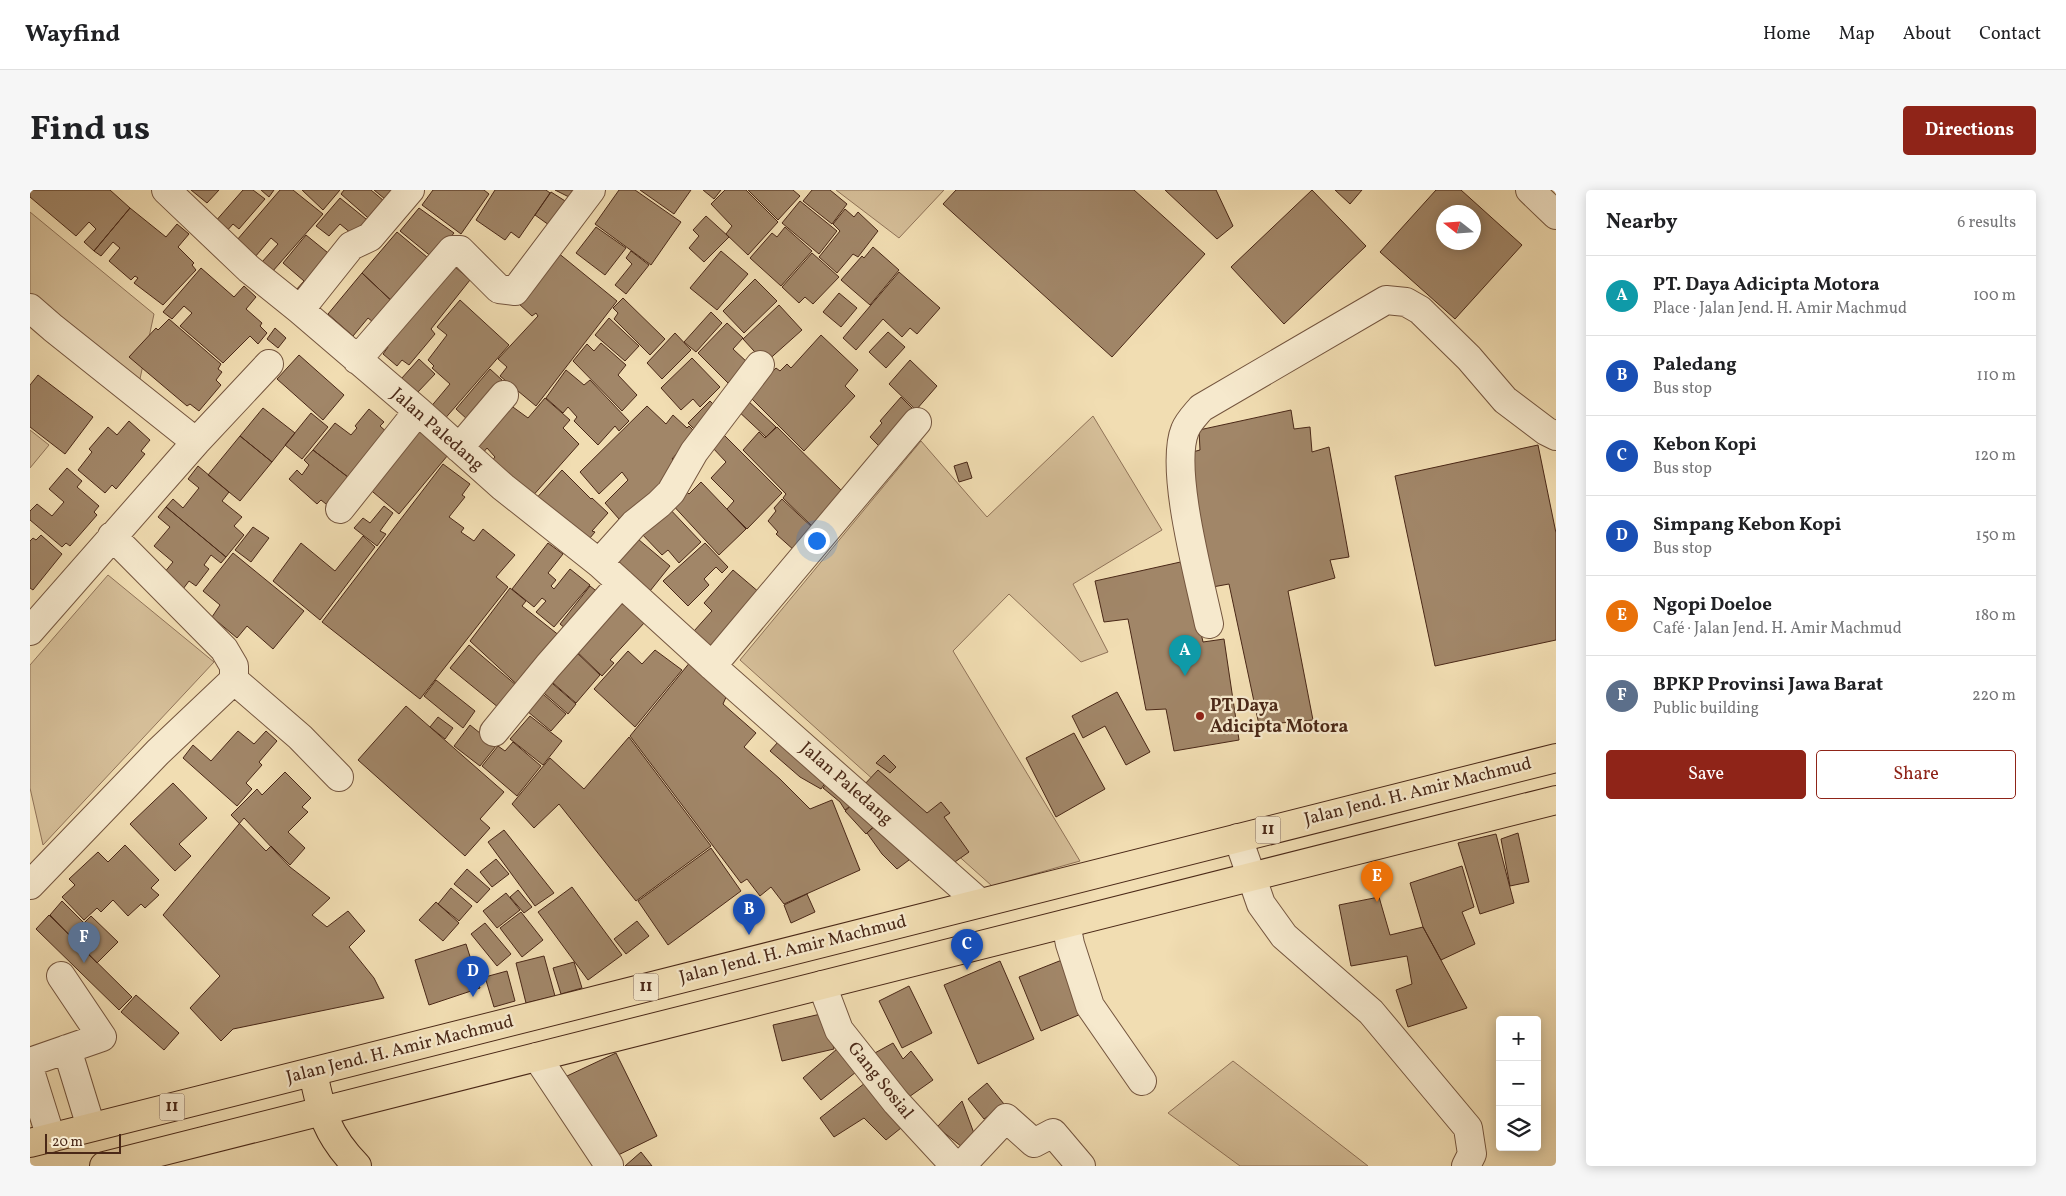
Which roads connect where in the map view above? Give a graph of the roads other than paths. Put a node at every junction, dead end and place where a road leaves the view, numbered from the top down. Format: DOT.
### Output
graph roads {
  1 [pos="166,190"];
  2 [pos="410,190"];
  3 [pos="591,190"];
  4 [pos="1530,190"];
  5 [pos="1556,215"];
  6 [pos="30,308"];
  7 [pos="300,310"];
  8 [pos="356,360"];
  9 [pos="270,364"];
  10 [pos="760,366"];
  11 [pos="504,395"];
  12 [pos="418,411"];
  13 [pos="917,422"];
  14 [pos="1556,436"];
  15 [pos="196,442"];
  16 [pos="459,448"];
  17 [pos="340,509"];
  18 [pos="112,536"];
  19 [pos="599,563"];
  20 [pos="621,583"];
  21 [pos="1209,624"];
  22 [pos="30,631"];
  23 [pos="712,666"];
  24 [pos="234,680"];
  25 [pos="494,732"];
  26 [pos="1555,762"];
  27 [pos="339,777"];
  28 [pos="1556,800"];
  29 [pos="1238,838"];
  30 [pos="1250,877"];
  31 [pos="30,885"];
  32 [pos="980,903"];
  33 [pos="1066,924"];
  34 [pos="61,976"];
  35 [pos="822,985"];
  36 [pos="66,1049"];
  37 [pos="529,1059"];
  38 [pos="30,1062"];
  39 [pos="30,1071"];
  40 [pos="313,1072"];
  41 [pos="1142,1081"];
  42 [pos="321,1110"];
  43 [pos="91,1127"];
  44 [pos="40,1140"];
  45 [pos="582,1158"];
  46 [pos="609,1165"];
  47 [pos="104,1166"];
  48 [pos="357,1166"];
  49 [pos="955,1166"];
  50 [pos="961,1166"];
  51 [pos="1081,1166"];
  52 [pos="1466,1166"];
  1 -- 7 [label="street, Jalan Paledang"];
  2 -- 7 [label="street"];
  3 -- 8 [label="street"];
  4 -- 5 [label="street"];
  6 -- 15 [label="street"];
  7 -- 8 [label="street, Jalan Paledang"];
  8 -- 12 [label="street, Jalan Paledang"];
  9 -- 15 [label="street"];
  10 -- 19 [label="street"];
  11 -- 16 [label="street"];
  12 -- 16 [label="street, Jalan Paledang"];
  12 -- 17 [label="street"];
  13 -- 23 [label="street"];
  14 -- 21 [label="street"];
  15 -- 18 [label="street"];
  16 -- 19 [label="street, Jalan Paledang"];
  18 -- 22 [label="street"];
  18 -- 24 [label="street"];
  19 -- 20 [label="street, Jalan Paledang"];
  20 -- 23 [label="street, Jalan Paledang"];
  20 -- 25 [label="street"];
  23 -- 32 [label="street, Jalan Paledang"];
  24 -- 27 [label="street"];
  24 -- 31 [label="street"];
  26 -- 29 [label="main road, Jalan Jend. H. Amir Machmud / 11"];
  28 -- 30 [label="main road, 11"];
  29 -- 30 [label="street"];
  29 -- 32 [label="main road, Jalan Jend. H. Amir Machmud / 11"];
  30 -- 33 [label="main road, 11"];
  30 -- 52 [label="street"];
  32 -- 40 [label="main road, Jalan Jend. H. Amir Machmud / 11"];
  33 -- 35 [label="main road, 11"];
  33 -- 41 [label="street"];
  34 -- 36 [label="street"];
  35 -- 37 [label="main road, 11"];
  35 -- 49 [label="street, Gang Sosial"];
  36 -- 38 [label="street"];
  36 -- 43 [label="street"];
  37 -- 42 [label="main road, 11"];
  37 -- 45 [label="street"];
  37 -- 46 [label="street"];
  39 -- 44 [label="street"];
  40 -- 42 [label="main road"];
  40 -- 43 [label="main road, Jalan Jend. H. Amir Machmud / 11"];
  42 -- 47 [label="main road, 11"];
  42 -- 48 [label="main road"];
  43 -- 44 [label="main road, Jalan Jend. H. Amir Machmud / 11"];
  50 -- 51 [label="street"];
}
